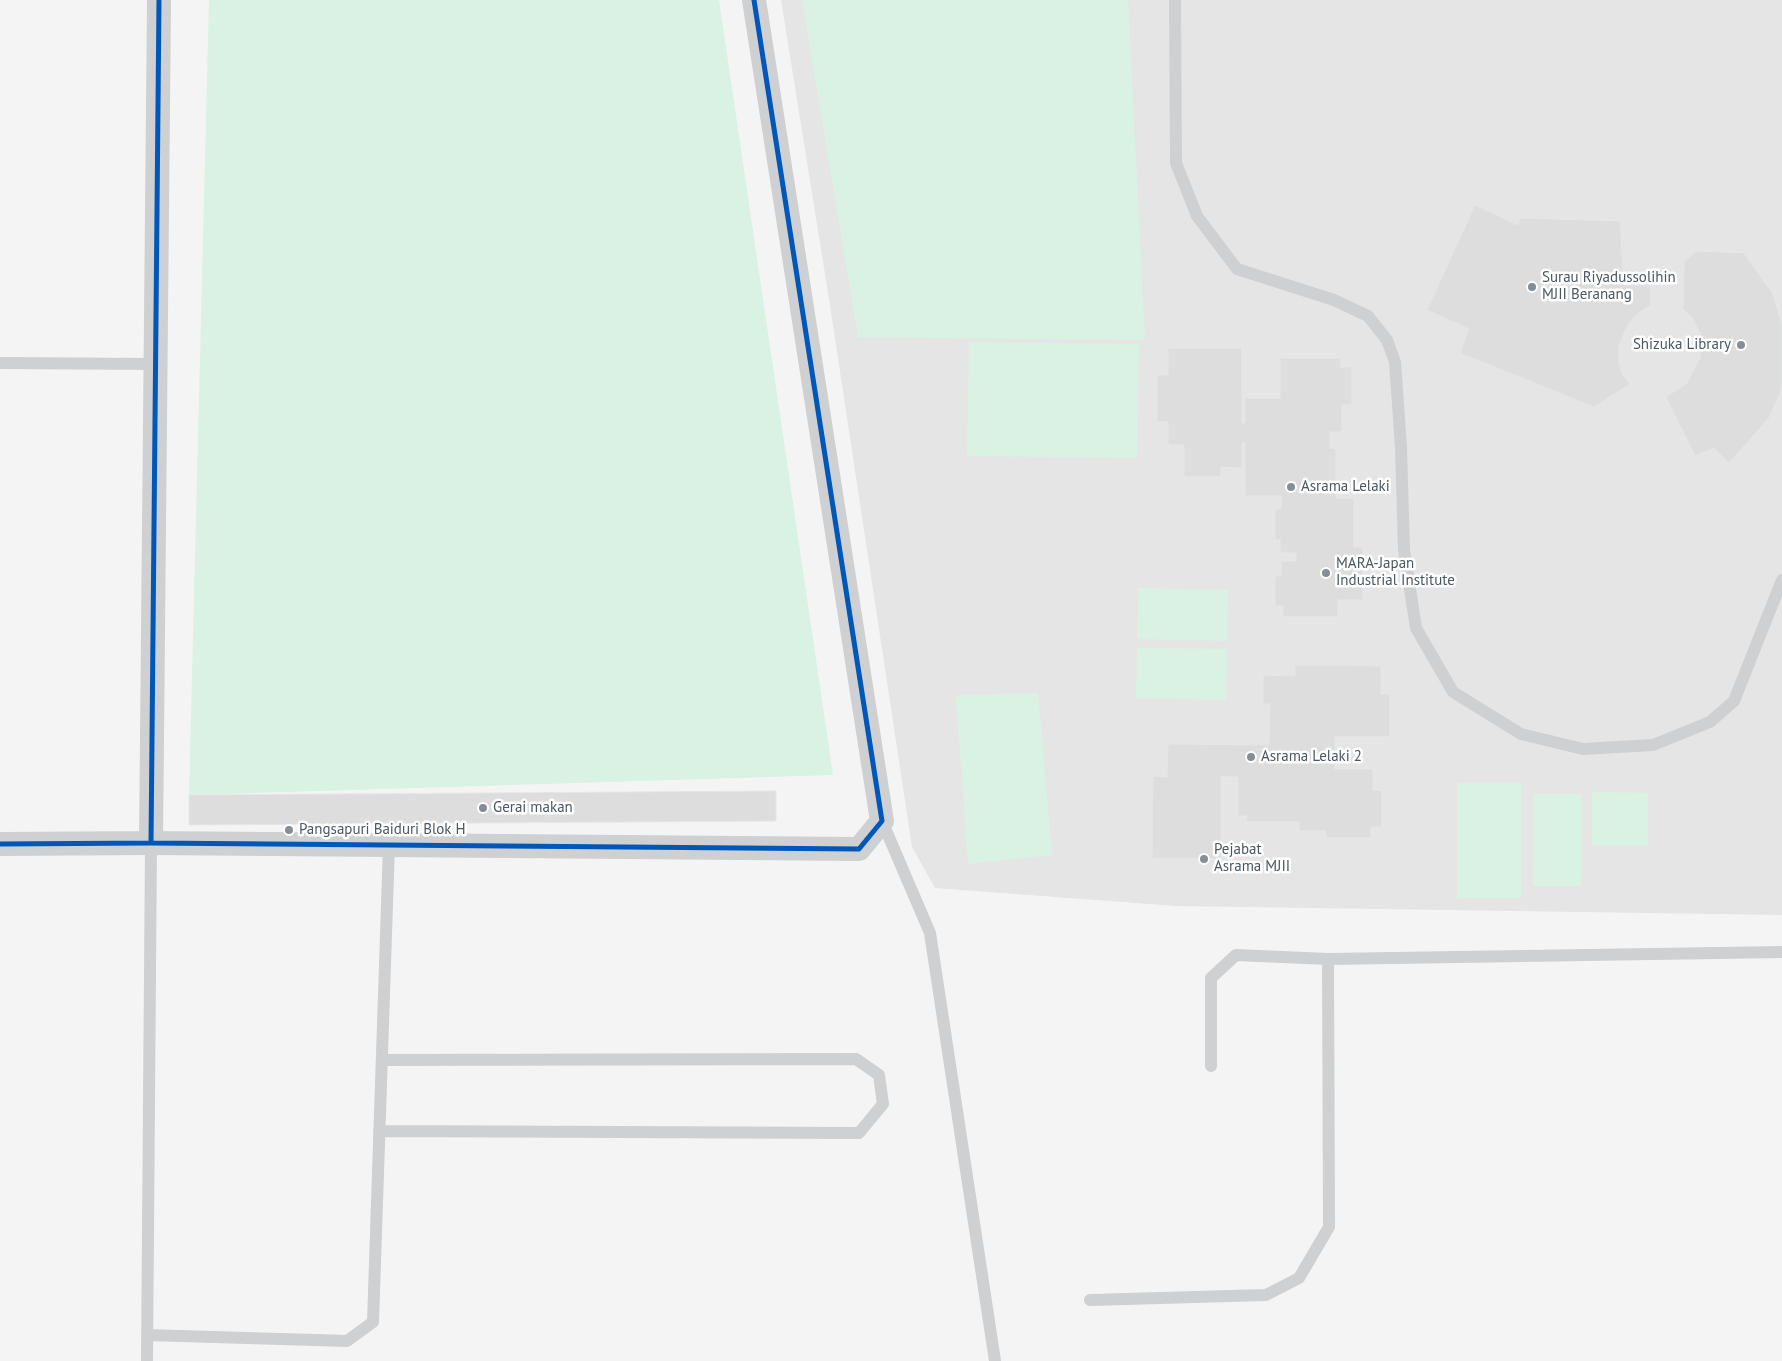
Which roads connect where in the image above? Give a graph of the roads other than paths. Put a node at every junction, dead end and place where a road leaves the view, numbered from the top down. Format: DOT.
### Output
graph roads {
  1 [pos="158,0"];
  2 [pos="754,0"];
  3 [pos="1175,0"];
  4 [pos="0,363"];
  5 [pos="155,364"];
  6 [pos="1782,580"];
  7 [pos="882,821"];
  8 [pos="150,843"];
  9 [pos="0,844"];
  10 [pos="389,845"];
  11 [pos="1782,952"];
  12 [pos="1328,959"];
  13 [pos="382,1060"];
  14 [pos="1211,1066"];
  15 [pos="380,1131"];
  16 [pos="1090,1300"];
  17 [pos="147,1335"];
  18 [pos="147,1361"];
  19 [pos="995,1361"];
  1 -- 5 [label="street"];
  2 -- 7 [label="street"];
  3 -- 6 [label="lane"];
  4 -- 5 [label="lane"];
  5 -- 8 [label="street"];
  7 -- 10 [label="street"];
  7 -- 19 [label="lane"];
  8 -- 9 [label="street"];
  8 -- 10 [label="street"];
  8 -- 17 [label="lane"];
  10 -- 13 [label="lane"];
  11 -- 12 [label="lane"];
  12 -- 14 [label="lane"];
  12 -- 16 [label="lane"];
  13 -- 15 [label="lane"];
  13 -- 15 [label="lane"];
  15 -- 17 [label="lane"];
  17 -- 18 [label="lane"];
}
